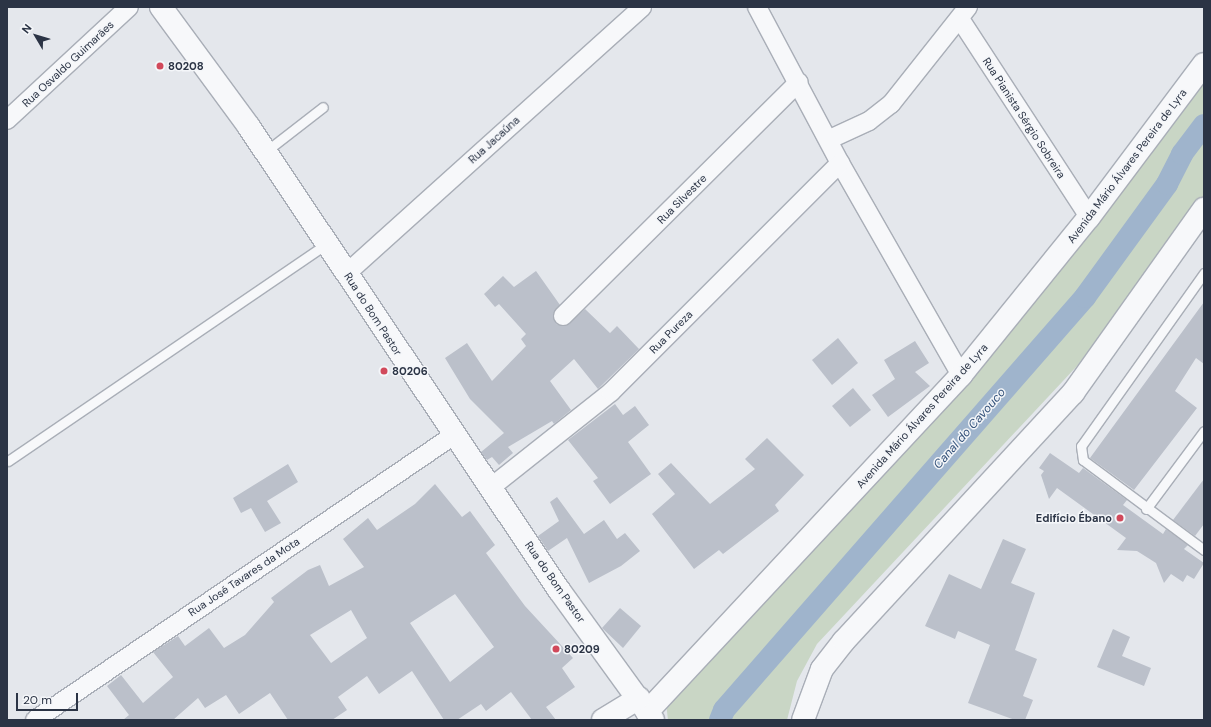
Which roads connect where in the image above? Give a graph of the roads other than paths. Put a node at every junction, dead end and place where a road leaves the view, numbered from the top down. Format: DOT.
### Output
graph roads {
  1 [pos="129,7"];
  2 [pos="161,7"];
  3 [pos="642,7"];
  4 [pos="757,7"];
  5 [pos="964,13"];
  6 [pos="1204,64"];
  7 [pos="799,82"];
  8 [pos="323,108"];
  9 [pos="7,120"];
  10 [pos="830,139"];
  11 [pos="265,152"];
  12 [pos="840,163"];
  13 [pos="1204,209"];
  14 [pos="1089,217"];
  15 [pos="327,243"];
  16 [pos="347,273"];
  17 [pos="1204,273"];
  18 [pos="563,316"];
  19 [pos="961,375"];
  20 [pos="1204,431"];
  21 [pos="454,435"];
  22 [pos="8,461"];
  23 [pos="490,488"];
  24 [pos="1146,509"];
  25 [pos="1204,550"];
  26 [pos="646,710"];
  27 [pos="35,720"];
  28 [pos="603,720"];
  29 [pos="803,720"];
  1 -- 9 [label="street, Rua Osvaldo Guimarães"];
  2 -- 11 [label="street, Rua do Bom Pastor"];
  3 -- 16 [label="street, Rua Jacaúna"];
  4 -- 7 [label="street"];
  5 -- 10 [label="street"];
  5 -- 14 [label="street, Rua Pianista Sérgio Sobreira"];
  6 -- 14 [label="street, Avenida Mário Álvares Pereira de Lyra"];
  7 -- 10 [label="street"];
  7 -- 18 [label="street, Rua Silvestre"];
  8 -- 11 [label="lane"];
  10 -- 12 [label="street"];
  11 -- 15 [label="street, Rua do Bom Pastor"];
  12 -- 19 [label="street"];
  12 -- 23 [label="street, Rua Pureza"];
  13 -- 29 [label="street"];
  14 -- 19 [label="street, Avenida Mário Álvares Pereira de Lyra"];
  15 -- 16 [label="street, Rua do Bom Pastor"];
  15 -- 22 [label="lane"];
  16 -- 21 [label="street, Rua do Bom Pastor"];
  17 -- 24 [label="lane"];
  19 -- 26 [label="street, Avenida Mário Álvares Pereira de Lyra"];
  20 -- 24 [label="lane"];
  21 -- 23 [label="street, Rua do Bom Pastor"];
  21 -- 27 [label="street, Rua José Tavares da Mota"];
  23 -- 26 [label="street, Rua do Bom Pastor"];
  24 -- 25 [label="lane"];
  26 -- 28 [label="street, Avenida Mário Álvares Pereira de Lyra"];
}
